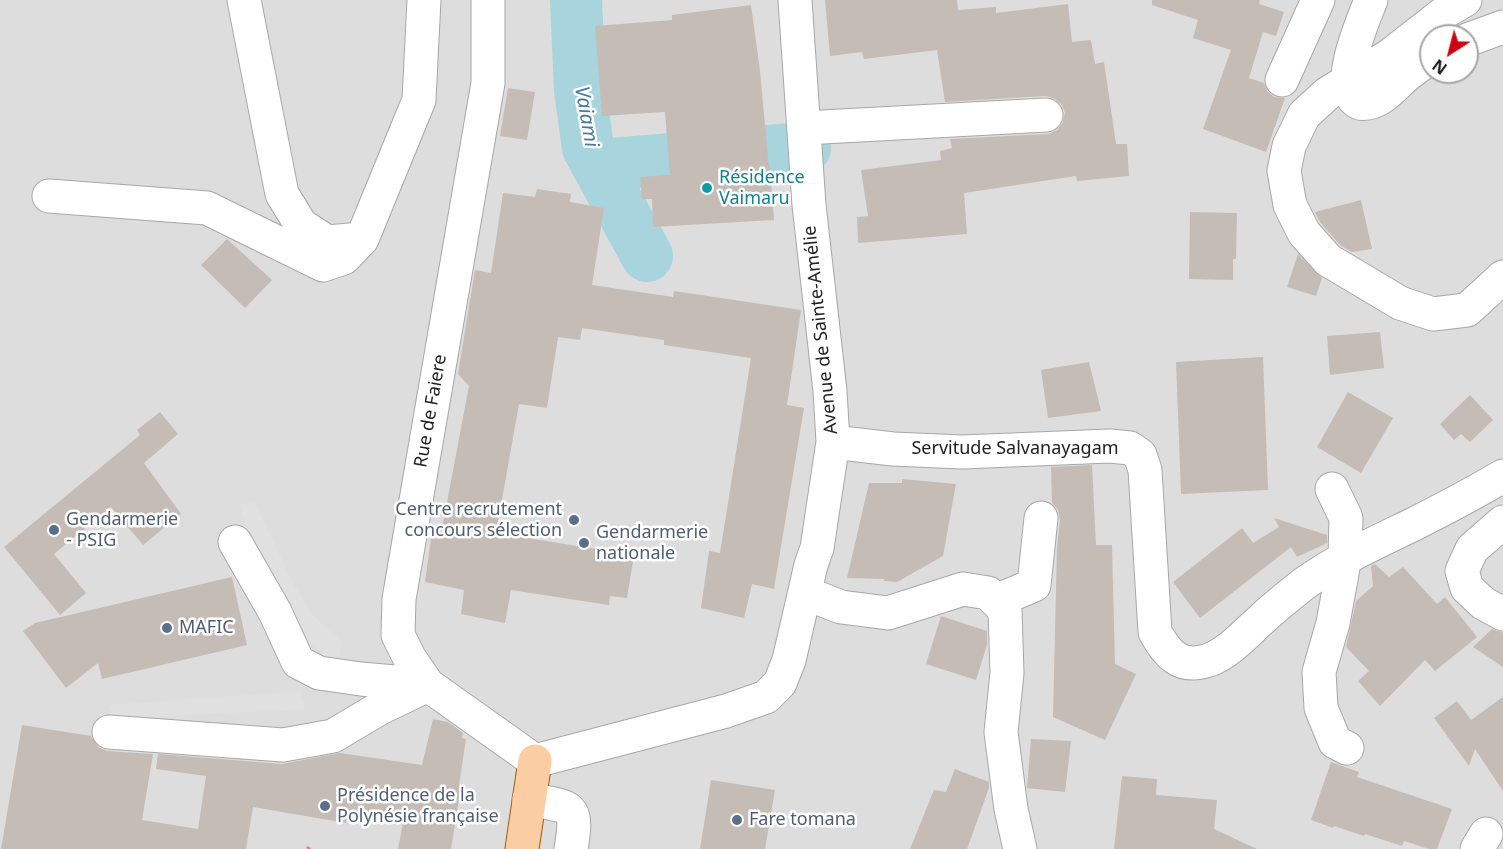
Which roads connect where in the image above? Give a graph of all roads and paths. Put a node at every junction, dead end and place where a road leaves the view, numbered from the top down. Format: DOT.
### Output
graph roads {
  1 [pos="244,0"];
  2 [pos="424,0"];
  3 [pos="488,0"];
  4 [pos="795,0"];
  5 [pos="1318,0"];
  6 [pos="1371,0"];
  7 [pos="1465,0"];
  8 [pos="1503,27"];
  9 [pos="1479,36"];
  10 [pos="1419,66"];
  11 [pos="1282,80"];
  12 [pos="1347,83"];
  13 [pos="1046,115"];
  14 [pos="804,128"];
  15 [pos="49,196"];
  16 [pos="362,239"];
  17 [pos="1503,277"];
  18 [pos="833,442"];
  19 [pos="1503,476"];
  20 [pos="1332,489"];
  21 [pos="1041,518"];
  22 [pos="1503,522"];
  23 [pos="236,542"];
  24 [pos="1345,557"];
  25 [pos="805,593"];
  26 [pos="996,601"];
  27 [pos="1503,614"];
  28 [pos="428,685"];
  29 [pos="109,732"];
  30 [pos="1347,748"];
  31 [pos="535,761"];
  32 [pos="529,799"];
  33 [pos="522,849"];
  34 [pos="571,849"];
  35 [pos="1020,849"];
  1 -- 16 [label="street"];
  2 -- 16 [label="street"];
  3 -- 28 [label="street, Rue de Faiere"];
  4 -- 14 [label="street, Avenue de Sainte-Amélie"];
  5 -- 11 [label="street"];
  6 -- 12 [label="street"];
  7 -- 12 [label="street"];
  8 -- 9 [label="street"];
  10 -- 12 [label="street"];
  12 -- 17 [label="street"];
  13 -- 14 [label="street"];
  14 -- 18 [label="street, Avenue de Sainte-Amélie"];
  15 -- 16 [label="street"];
  18 -- 24 [label="street, Servitude Salvanayagam"];
  18 -- 25 [label="street, Avenue de Sainte-Amélie"];
  19 -- 24 [label="street, Servitude Salvanayagam"];
  20 -- 24 [label="street"];
  21 -- 26 [label="street"];
  22 -- 27 [label="street"];
  23 -- 28 [label="street"];
  24 -- 30 [label="street"];
  25 -- 26 [label="street"];
  25 -- 31 [label="street, Avenue de Sainte-Amélie"];
  26 -- 35 [label="street"];
  28 -- 29 [label="street"];
  28 -- 31 [label="street, Rue de Faiere"];
  31 -- 32 [label="main road"];
  32 -- 33 [label="main road"];
  32 -- 34 [label="street"];
}
